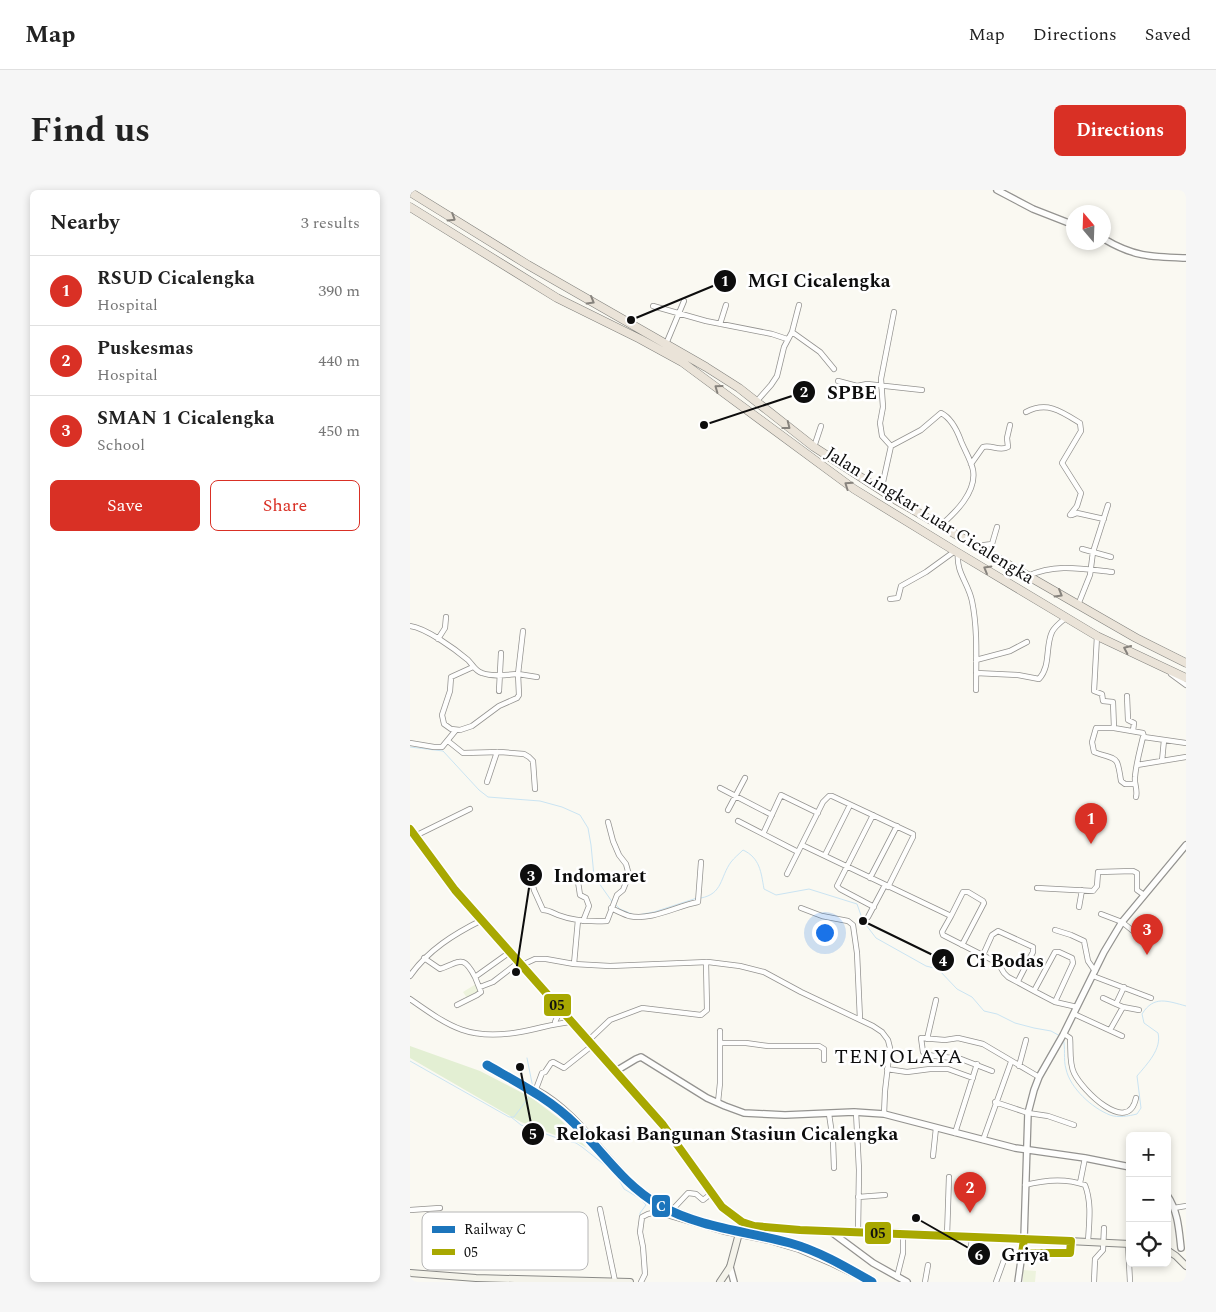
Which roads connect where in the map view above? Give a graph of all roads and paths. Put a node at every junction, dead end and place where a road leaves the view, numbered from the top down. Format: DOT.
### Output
graph roads {
  1 [pos="997,190"];
  2 [pos="410,192"];
  3 [pos="410,207"];
  4 [pos="1066,222"];
  5 [pos="1111,243"];
  6 [pos="1186,258"];
  7 [pos="684,301"];
  8 [pos="726,305"];
  9 [pos="799,305"];
  10 [pos="653,306"];
  11 [pos="894,312"];
  12 [pos="678,314"];
  13 [pos="720,324"];
  14 [pos="792,332"];
  15 [pos="788,339"];
  16 [pos="666,344"];
  17 [pos="834,369"];
  18 [pos="838,381"];
  19 [pos="881,386"];
  20 [pos="922,390"];
  21 [pos="756,402"];
  22 [pos="1026,412"];
  23 [pos="1010,425"];
  24 [pos="821,426"];
  25 [pos="891,446"];
  26 [pos="814,447"];
  27 [pos="971,464"];
  28 [pos="901,490"];
  29 [pos="881,491"];
  30 [pos="902,504"];
  31 [pos="1108,505"];
  32 [pos="1104,518"];
  33 [pos="940,526"];
  34 [pos="997,527"];
  35 [pos="975,546"];
  36 [pos="1082,549"];
  37 [pos="956,552"];
  38 [pos="1093,552"];
  39 [pos="1111,557"];
  40 [pos="1091,570"];
  41 [pos="1112,572"];
  42 [pos="1028,576"];
  43 [pos="890,600"];
  44 [pos="1078,605"];
  45 [pos="446,617"];
  46 [pos="1067,617"];
  47 [pos="410,626"];
  48 [pos="523,631"];
  49 [pos="1097,636"];
  50 [pos="438,639"];
  51 [pos="1027,642"];
  52 [pos="501,653"];
  53 [pos="976,660"];
  54 [pos="1156,663"];
  55 [pos="1186,663"];
  56 [pos="473,667"];
  57 [pos="976,673"];
  58 [pos="518,674"];
  59 [pos="500,675"];
  60 [pos="537,677"];
  61 [pos="1186,678"];
  62 [pos="1186,685"];
  63 [pos="976,690"];
  64 [pos="499,691"];
  65 [pos="1127,696"];
  66 [pos="1114,728"];
  67 [pos="456,730"];
  68 [pos="1133,731"];
  69 [pos="1143,737"];
  70 [pos="1164,740"];
  71 [pos="448,741"];
  72 [pos="410,743"];
  73 [pos="1186,743"];
  74 [pos="497,752"];
  75 [pos="1186,757"];
  76 [pos="1162,760"];
  77 [pos="1137,765"];
  78 [pos="745,778"];
  79 [pos="487,782"];
  80 [pos="1134,784"];
  81 [pos="720,788"];
  82 [pos="535,789"];
  83 [pos="736,796"];
  84 [pos="1136,797"];
  85 [pos="850,805"];
  86 [pos="470,809"];
  87 [pos="728,810"];
  88 [pos="818,813"];
  89 [pos="772,815"];
  90 [pos="873,816"];
  91 [pos="738,821"];
  92 [pos="608,822"];
  93 [pos="897,826"];
  94 [pos="410,829"];
  95 [pos="763,834"];
  96 [pos="415,836"];
  97 [pos="802,845"];
  98 [pos="1186,845"];
  99 [pos="798,852"];
  100 [pos="825,855"];
  101 [pos="701,862"];
  102 [pos="846,866"];
  103 [pos="787,874"];
  104 [pos="577,875"];
  105 [pos="531,878"];
  106 [pos="870,878"];
  107 [pos="887,886"];
  108 [pos="1038,888"];
  109 [pos="1082,890"];
  110 [pos="1144,895"];
  111 [pos="612,907"];
  112 [pos="874,907"];
  113 [pos="1078,907"];
  114 [pos="801,908"];
  115 [pos="1101,914"];
  116 [pos="951,916"];
  117 [pos="868,917"];
  118 [pos="482,920"];
  119 [pos="581,921"];
  120 [pos="1122,922"];
  121 [pos="1055,930"];
  122 [pos="1133,931"];
  123 [pos="962,945"];
  124 [pos="510,952"];
  125 [pos="983,955"];
  126 [pos="424,958"];
  127 [pos="706,962"];
  128 [pos="520,963"];
  129 [pos="574,964"];
  130 [pos="1094,974"];
  131 [pos="410,976"];
  132 [pos="475,977"];
  133 [pos="1018,981"];
  134 [pos="480,987"];
  135 [pos="1124,987"];
  136 [pos="1034,991"];
  137 [pos="1103,998"];
  138 [pos="1152,998"];
  139 [pos="410,999"];
  140 [pos="936,1000"];
  141 [pos="1055,1002"];
  142 [pos="457,1004"];
  143 [pos="1116,1004"];
  144 [pos="1077,1007"];
  145 [pos="1123,1007"];
  146 [pos="561,1009"];
  147 [pos="1139,1010"];
  148 [pos="1074,1014"];
  149 [pos="860,1020"];
  150 [pos="555,1022"];
  151 [pos="573,1022"];
  152 [pos="1110,1030"];
  153 [pos="720,1031"];
  154 [pos="1063,1035"];
  155 [pos="1122,1036"];
  156 [pos="927,1039"];
  157 [pos="1026,1040"];
  158 [pos="591,1042"];
  159 [pos="720,1043"];
  160 [pos="824,1060"];
  161 [pos="1011,1062"];
  162 [pos="977,1064"];
  163 [pos="1020,1066"];
  164 [pos="887,1069"];
  165 [pos="616,1071"];
  166 [pos="992,1072"];
  167 [pos="1039,1077"];
  168 [pos="972,1078"];
  169 [pos="1136,1098"];
  170 [pos="718,1102"];
  171 [pos="996,1102"];
  172 [pos="856,1112"];
  173 [pos="1028,1113"];
  174 [pos="829,1114"];
  175 [pos="884,1114"];
  176 [pos="1074,1125"];
  177 [pos="936,1128"];
  178 [pos="955,1133"];
  179 [pos="983,1140"];
  180 [pos="1027,1149"];
  181 [pos="933,1156"];
  182 [pos="1085,1158"];
  183 [pos="1126,1166"];
  184 [pos="834,1168"];
  185 [pos="949,1177"];
  186 [pos="1080,1183"];
  187 [pos="1025,1185"];
  188 [pos="712,1193"];
  189 [pos="885,1195"];
  190 [pos="858,1197"];
  191 [pos="1171,1202"];
  192 [pos="1186,1206"];
  193 [pos="440,1208"];
  194 [pos="1174,1208"];
  195 [pos="600,1209"];
  196 [pos="410,1210"];
  197 [pos="673,1210"];
  198 [pos="742,1222"];
  199 [pos="1104,1228"];
  200 [pos="830,1231"];
  201 [pos="740,1232"];
  202 [pos="858,1232"];
  203 [pos="904,1233"];
  204 [pos="947,1236"];
  205 [pos="972,1237"];
  206 [pos="1024,1239"];
  207 [pos="1088,1242"];
  208 [pos="1104,1243"];
  209 [pos="1126,1244"];
  210 [pos="1184,1248"];
  211 [pos="1171,1253"];
  212 [pos="1176,1256"];
  213 [pos="970,1258"];
  214 [pos="1004,1260"];
  215 [pos="928,1265"];
  216 [pos="1186,1266"];
  217 [pos="730,1267"];
  218 [pos="1130,1267"];
  219 [pos="410,1273"];
  220 [pos="443,1274"];
  221 [pos="897,1277"];
  222 [pos="543,1281"];
  223 [pos="615,1281"];
  224 [pos="442,1282"];
  225 [pos="630,1282"];
  226 [pos="641,1282"];
  227 [pos="720,1282"];
  228 [pos="734,1282"];
  229 [pos="869,1282"];
  230 [pos="907,1282"];
  231 [pos="925,1282"];
  232 [pos="996,1282"];
  233 [pos="1018,1282"];
  234 [pos="1094,1282"];
  235 [pos="1130,1282"];
  1 -- 4 [label="street"];
  2 -- 16 [label="highway, Jalan Lingkar Luar Cicalengka, one-way"];
  37 -- 3 [label="highway, Jalan Lingkar Luar Cicalengka, one-way"];
  5 -- 6 [label="street"];
  7 -- 12 [label="street"];
  8 -- 13 [label="street"];
  9 -- 14 [label="street"];
  10 -- 12 [label="street"];
  11 -- 19 [label="street"];
  12 -- 13 [label="street"];
  12 -- 16 [label="street"];
  13 -- 15 [label="street"];
  14 -- 15 [label="street"];
  14 -- 17 [label="street"];
  15 -- 21 [label="street"];
  16 -- 21 [label="highway, Jalan Lingkar Luar Cicalengka"];
  18 -- 19 [label="street"];
  19 -- 20 [label="street"];
  19 -- 25 [label="street"];
  21 -- 26 [label="highway, Jalan Lingkar Luar Cicalengka, one-way"];
  22 -- 32 [label="street"];
  23 -- 27 [label="street"];
  24 -- 26 [label="street"];
  25 -- 27 [label="street"];
  25 -- 29 [label="street"];
  26 -- 29 [label="highway, Jalan Lingkar Luar Cicalengka"];
  27 -- 33 [label="street"];
  28 -- 30 [label="street"];
  29 -- 30 [label="highway, Jalan Lingkar Luar Cicalengka"];
  30 -- 33 [label="highway, Jalan Lingkar Luar Cicalengka"];
  31 -- 32 [label="street"];
  32 -- 38 [label="street"];
  33 -- 35 [label="highway, Jalan Lingkar Luar Cicalengka"];
  34 -- 35 [label="street"];
  35 -- 42 [label="highway, Jalan Lingkar Luar Cicalengka"];
  36 -- 38 [label="street"];
  37 -- 43 [label="street"];
  46 -- 37 [label="highway, Jalan Lingkar Luar Cicalengka, one-way"];
  37 -- 53 [label="street"];
  38 -- 39 [label="street"];
  38 -- 40 [label="street"];
  40 -- 41 [label="street"];
  40 -- 42 [label="street"];
  40 -- 44 [label="street"];
  42 -- 44 [label="highway, Jalan Lingkar Luar Cicalengka, one-way"];
  44 -- 55 [label="highway, Jalan Lingkar Luar Cicalengka"];
  45 -- 50 [label="street"];
  46 -- 49 [label="highway, Jalan Lingkar Luar Cicalengka"];
  46 -- 57 [label="street"];
  47 -- 50 [label="street"];
  48 -- 58 [label="street"];
  54 -- 49 [label="highway, Jalan Lingkar Luar Cicalengka, one-way"];
  49 -- 66 [label="street"];
  50 -- 56 [label="street"];
  51 -- 53 [label="street"];
  52 -- 59 [label="street"];
  53 -- 57 [label="street"];
  54 -- 61 [label="highway, Jalan Lingkar Luar Cicalengka"];
  54 -- 62 [label="street"];
  56 -- 59 [label="street"];
  56 -- 67 [label="street"];
  57 -- 63 [label="street"];
  58 -- 59 [label="street"];
  58 -- 60 [label="street"];
  58 -- 67 [label="street"];
  59 -- 64 [label="street"];
  65 -- 68 [label="street"];
  66 -- 68 [label="street"];
  66 -- 80 [label="street"];
  67 -- 71 [label="street"];
  68 -- 69 [label="street"];
  69 -- 70 [label="street"];
  69 -- 77 [label="street"];
  70 -- 73 [label="street"];
  70 -- 76 [label="street"];
  71 -- 72 [label="street"];
  71 -- 74 [label="street"];
  74 -- 79 [label="street"];
  74 -- 82 [label="street"];
  75 -- 76 [label="street"];
  76 -- 77 [label="street"];
  77 -- 80 [label="street"];
  78 -- 83 [label="street"];
  80 -- 84 [label="street"];
  81 -- 83 [label="street"];
  83 -- 87 [label="street"];
  83 -- 89 [label="street"];
  85 -- 88 [label="street"];
  85 -- 90 [label="street"];
  85 -- 100 [label="street"];
  86 -- 96 [label="street"];
  88 -- 89 [label="street"];
  88 -- 97 [label="street"];
  89 -- 95 [label="street"];
  90 -- 93 [label="street"];
  90 -- 102 [label="street"];
  91 -- 95 [label="street"];
  92 -- 111 [label="street"];
  93 -- 106 [label="street"];
  93 -- 107 [label="street"];
  94 -- 96 [label="main road"];
  95 -- 99 [label="street"];
  96 -- 118 [label="main road"];
  97 -- 99 [label="street"];
  97 -- 100 [label="street"];
  98 -- 110 [label="street"];
  99 -- 103 [label="street"];
  100 -- 102 [label="street"];
  101 -- 111 [label="street"];
  102 -- 106 [label="street"];
  102 -- 112 [label="street"];
  104 -- 119 [label="street"];
  105 -- 119 [label="street"];
  106 -- 107 [label="street"];
  107 -- 112 [label="street"];
  107 -- 116 [label="street"];
  108 -- 109 [label="street"];
  109 -- 110 [label="street"];
  109 -- 113 [label="street"];
  110 -- 120 [label="street"];
  111 -- 119 [label="street"];
  112 -- 117 [label="street"];
  114 -- 149 [label="street"];
  115 -- 120 [label="street"];
  116 -- 123 [label="street"];
  116 -- 123 [label="street"];
  118 -- 124 [label="main road"];
  118 -- 126 [label="street"];
  119 -- 129 [label="street"];
  120 -- 122 [label="street"];
  120 -- 130 [label="street"];
  121 -- 130 [label="street"];
  123 -- 125 [label="street"];
  124 -- 128 [label="main road"];
  124 -- 132 [label="street"];
  125 -- 133 [label="street"];
  125 -- 133 [label="street"];
  126 -- 131 [label="street"];
  126 -- 132 [label="street"];
  127 -- 129 [label="street"];
  127 -- 149 [label="street"];
  127 -- 158 [label="street"];
  128 -- 129 [label="street"];
  128 -- 134 [label="street"];
  128 -- 146 [label="main road"];
  130 -- 135 [label="street"];
  130 -- 144 [label="street"];
  132 -- 134 [label="street"];
  133 -- 136 [label="street"];
  134 -- 142 [label="street"];
  135 -- 138 [label="street"];
  135 -- 143 [label="street"];
  136 -- 141 [label="street"];
  136 -- 141 [label="street"];
  137 -- 143 [label="street"];
  139 -- 150 [label="street"];
  140 -- 156 [label="street"];
  141 -- 144 [label="street"];
  143 -- 145 [label="street"];
  144 -- 148 [label="street"];
  145 -- 147 [label="street"];
  145 -- 152 [label="street"];
  146 -- 150 [label="street"];
  146 -- 151 [label="main road"];
  148 -- 152 [label="street"];
  148 -- 154 [label="street"];
  149 -- 164 [label="street"];
  150 -- 151 [label="street"];
  151 -- 158 [label="main road"];
  152 -- 155 [label="street"];
  153 -- 159 [label="street"];
  154 -- 167 [label="street"];
  154 -- 169 [label="street"];
  156 -- 161 [label="street"];
  156 -- 162 [label="street"];
  157 -- 163 [label="street"];
  158 -- 165 [label="main road"];
  158 -- 197 [label="street"];
  159 -- 160 [label="street"];
  159 -- 170 [label="street"];
  161 -- 163 [label="street"];
  161 -- 171 [label="street"];
  162 -- 166 [label="street"];
  162 -- 168 [label="street"];
  163 -- 167 [label="street"];
  164 -- 168 [label="street"];
  164 -- 175 [label="street"];
  165 -- 170 [label="street"];
  165 -- 188 [label="main road"];
  167 -- 173 [label="street"];
  168 -- 178 [label="street"];
  170 -- 174 [label="street"];
  171 -- 173 [label="street"];
  171 -- 179 [label="street"];
  172 -- 174 [label="street"];
  172 -- 175 [label="street"];
  172 -- 190 [label="street"];
  173 -- 176 [label="street"];
  173 -- 180 [label="street"];
  174 -- 184 [label="street"];
  175 -- 177 [label="street"];
  177 -- 178 [label="street"];
  177 -- 181 [label="street"];
  178 -- 179 [label="street"];
  179 -- 180 [label="street"];
  180 -- 182 [label="street"];
  180 -- 187 [label="street"];
  182 -- 183 [label="street"];
  182 -- 186 [label="street"];
  185 -- 204 [label="street"];
  186 -- 187 [label="street"];
  186 -- 207 [label="street"];
  187 -- 206 [label="street"];
  188 -- 197 [label="street"];
  188 -- 198 [label="main road"];
  189 -- 190 [label="street"];
  190 -- 202 [label="street"];
  191 -- 194 [label="street"];
  192 -- 194 [label="street"];
  193 -- 196 [label="street"];
  194 -- 210 [label="street"];
  195 -- 223 [label="street"];
  197 -- 201 [label="street"];
  198 -- 200 [label="main road"];
  198 -- 201 [label="main road"];
  199 -- 208 [label="street"];
  200 -- 202 [label="main road"];
  200 -- 221 [label="street"];
  201 -- 217 [label="main road"];
  201 -- 226 [label="street"];
  201 -- 229 [label="street"];
  202 -- 203 [label="main road"];
  203 -- 204 [label="main road"];
  203 -- 221 [label="street"];
  204 -- 205 [label="main road"];
  205 -- 206 [label="main road"];
  205 -- 213 [label="street"];
  206 -- 207 [label="main road"];
  206 -- 233 [label="street"];
  207 -- 208 [label="main road"];
  208 -- 209 [label="main road"];
  208 -- 234 [label="street"];
  210 -- 212 [label="street"];
  211 -- 212 [label="main road"];
  212 -- 216 [label="main road"];
  214 -- 232 [label="street"];
  215 -- 231 [label="street"];
  217 -- 227 [label="main road"];
  217 -- 228 [label="street"];
  218 -- 235 [label="street"];
  219 -- 220 [label="main road"];
  220 -- 222 [label="main road"];
  220 -- 224 [label="street"];
  221 -- 230 [label="street"];
  222 -- 223 [label="main road"];
  223 -- 225 [label="main road"];
}
